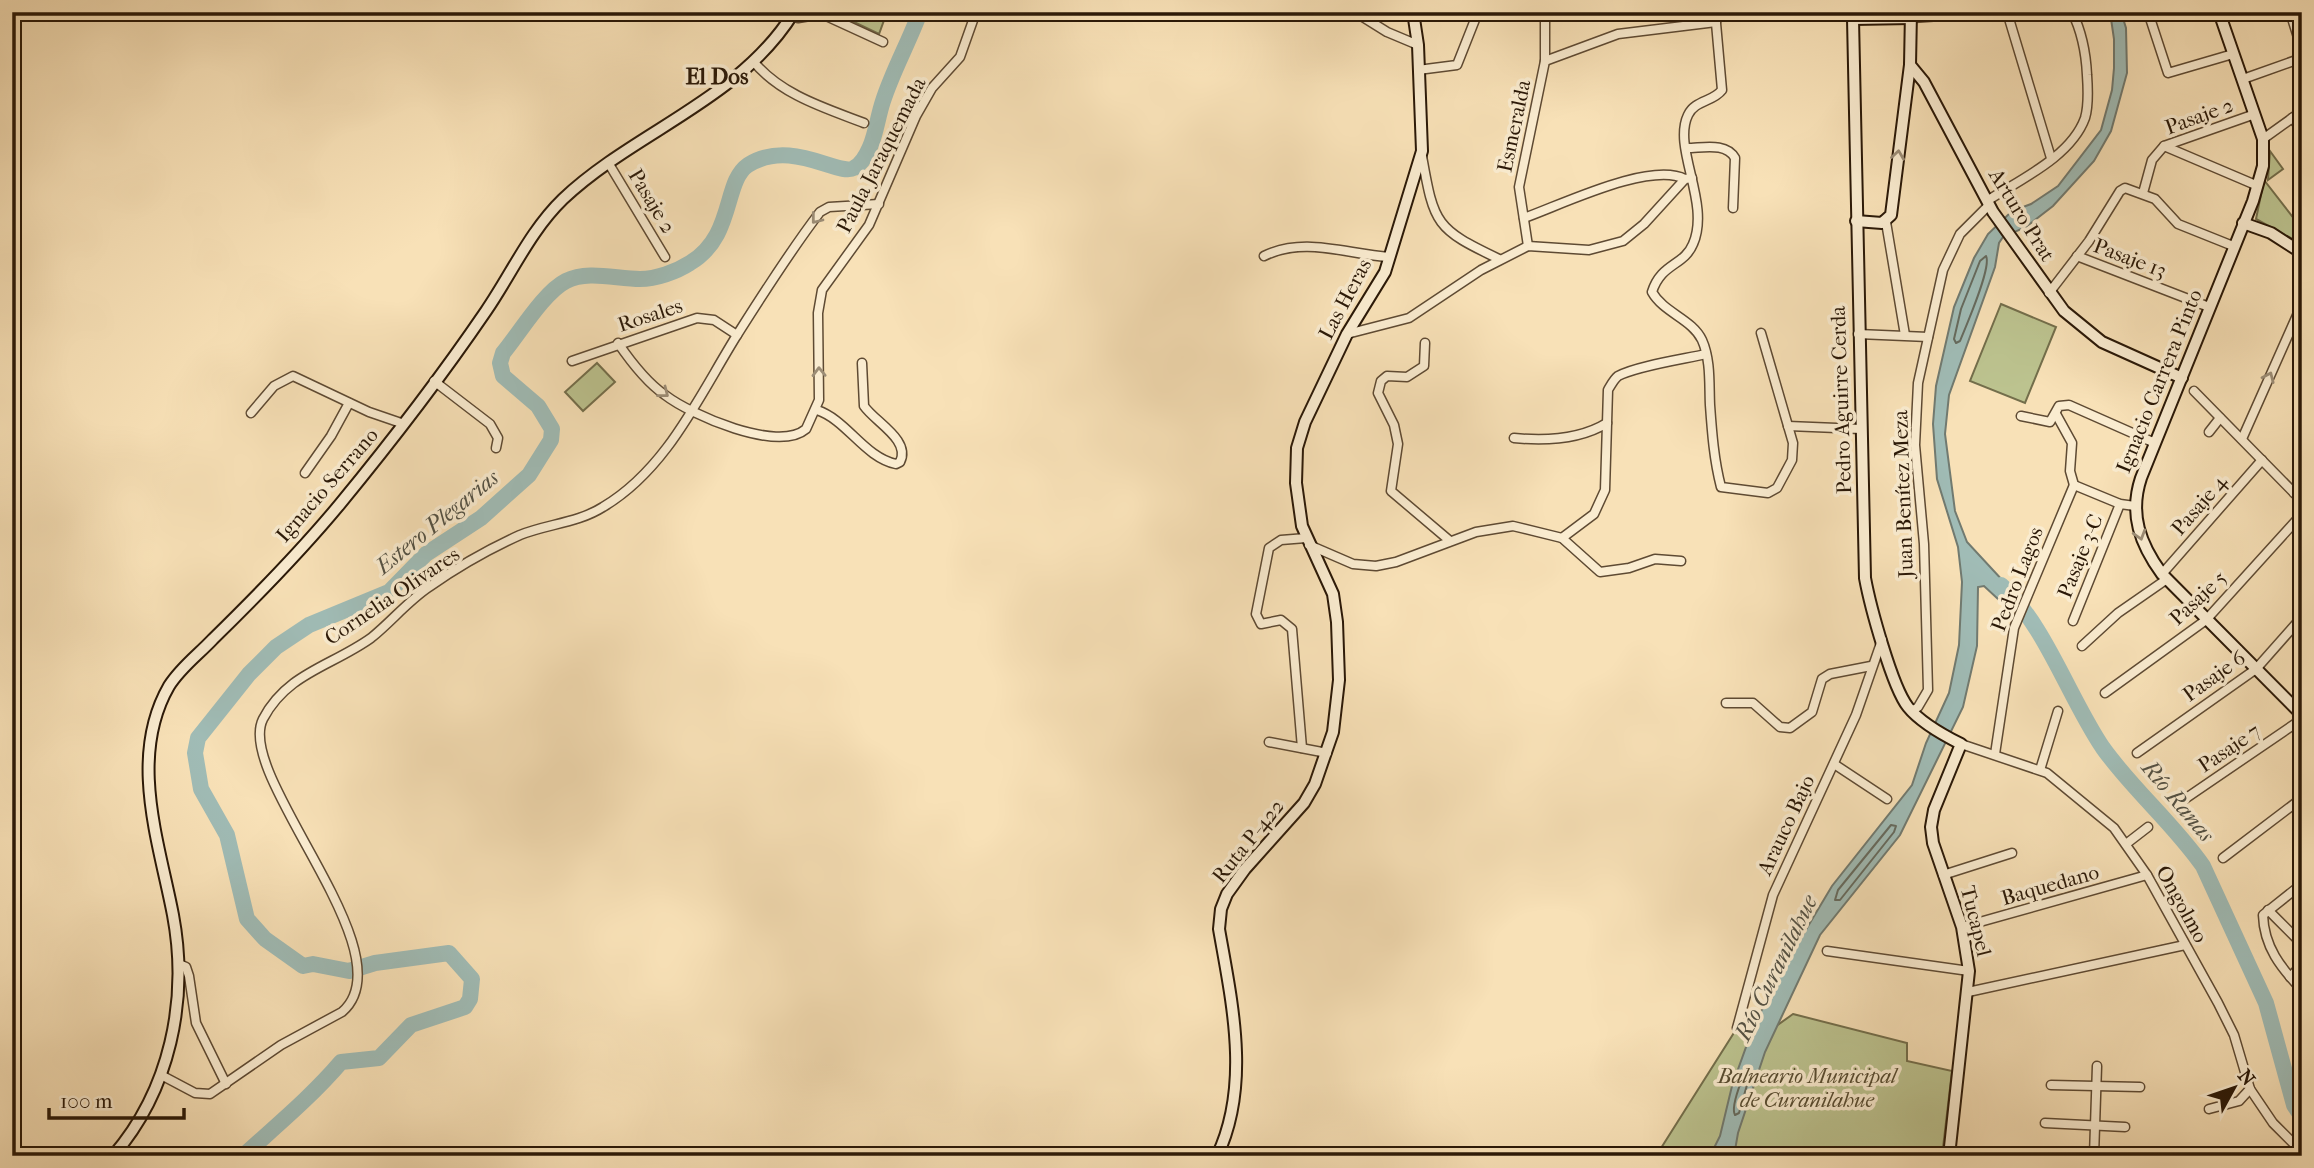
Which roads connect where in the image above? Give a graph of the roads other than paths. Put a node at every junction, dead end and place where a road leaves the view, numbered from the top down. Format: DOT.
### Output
graph roads {
  1 [pos="976,12"];
  2 [pos="1355,12"];
  3 [pos="1413,12"];
  4 [pos="1478,12"];
  5 [pos="1545,12"];
  6 [pos="1715,12"];
  7 [pos="1998,12"];
  8 [pos="2007,12"];
  9 [pos="2072,12"];
  10 [pos="2148,12"];
  11 [pos="2219,12"];
  12 [pos="2290,12"];
  13 [pos="794,13"];
  14 [pos="1911,15"];
  15 [pos="1851,16"];
  16 [pos="1716,22"];
  17 [pos="883,42"];
  18 [pos="1418,45"];
  19 [pos="2302,50"];
  20 [pos="2233,54"];
  21 [pos="2302,58"];
  22 [pos="753,61"];
  23 [pos="1545,61"];
  24 [pos="1910,65"];
  25 [pos="1418,70"];
  26 [pos="2243,79"];
  27 [pos="2302,111"];
  28 [pos="2255,114"];
  29 [pos="2292,118"];
  30 [pos="864,123"];
  31 [pos="2302,130"];
  32 [pos="2263,139"];
  33 [pos="2164,146"];
  34 [pos="1686,148"];
  35 [pos="1422,150"];
  36 [pos="2051,158"];
  37 [pos="609,164"];
  38 [pos="1688,179"];
  39 [pos="2258,186"];
  40 [pos="2143,193"];
  41 [pos="879,204"];
  42 [pos="1990,206"];
  43 [pos="1733,208"];
  44 [pos="1524,218"];
  45 [pos="1856,221"];
  46 [pos="1886,222"];
  47 [pos="2243,223"];
  48 [pos="1528,246"];
  49 [pos="2233,246"];
  50 [pos="2302,253"];
  51 [pos="1264,256"];
  52 [pos="2077,256"];
  53 [pos="665,257"];
  54 [pos="1389,257"];
  55 [pos="1499,259"];
  56 [pos="2049,293"];
  57 [pos="2302,304"];
  58 [pos="2209,307"];
  59 [pos="1761,333"];
  60 [pos="1347,334"];
  61 [pos="1858,334"];
  62 [pos="737,335"];
  63 [pos="1905,335"];
  64 [pos="1928,337"];
  65 [pos="618,343"];
  66 [pos="1425,343"];
  67 [pos="1706,354"];
  68 [pos="572,361"];
  69 [pos="862,363"];
  70 [pos="2182,378"];
  71 [pos="434,381"];
  72 [pos="2194,391"];
  73 [pos="349,403"];
  74 [pos="693,410"];
  75 [pos="817,410"];
  76 [pos="251,413"];
  77 [pos="2056,414"];
  78 [pos="2021,416"];
  79 [pos="2220,418"];
  80 [pos="1606,423"];
  81 [pos="404,424"];
  82 [pos="1787,426"];
  83 [pos="1861,429"];
  84 [pos="2210,432"];
  85 [pos="1514,438"];
  86 [pos="2242,439"];
  87 [pos="2155,443"];
  88 [pos="496,448"];
  89 [pos="2262,460"];
  90 [pos="305,473"];
  91 [pos="2302,475"];
  92 [pos="2074,485"];
  93 [pos="2294,493"];
  94 [pos="2302,500"];
  95 [pos="2120,504"];
  96 [pos="2135,506"];
  97 [pos="2302,514"];
  98 [pos="1562,538"];
  99 [pos="1450,541"];
  100 [pos="1307,542"];
  101 [pos="1316,555"];
  102 [pos="1681,561"];
  103 [pos="2165,576"];
  104 [pos="2302,617"];
  105 [pos="2206,620"];
  106 [pos="2073,621"];
  107 [pos="1882,640"];
  108 [pos="2082,646"];
  109 [pos="1871,666"];
  110 [pos="2256,669"];
  111 [pos="2105,693"];
  112 [pos="1726,704"];
  113 [pos="1912,711"];
  114 [pos="2058,711"];
  115 [pos="2302,717"];
  116 [pos="1269,742"];
  117 [pos="1958,742"];
  118 [pos="1302,748"];
  119 [pos="2137,753"];
  120 [pos="1327,754"];
  121 [pos="1995,754"];
  122 [pos="1834,764"];
  123 [pos="2040,770"];
  124 [pos="2302,798"];
  125 [pos="1888,799"];
  126 [pos="2176,805"];
  127 [pos="2148,827"];
  128 [pos="2126,844"];
  129 [pos="2012,853"];
  130 [pos="2223,858"];
  131 [pos="1944,875"];
  132 [pos="2147,875"];
  133 [pos="2302,884"];
  134 [pos="2267,910"];
  135 [pos="1962,928"];
  136 [pos="2302,944"];
  137 [pos="2185,945"];
  138 [pos="1827,951"];
  139 [pos="179,964"];
  140 [pos="2302,965"];
  141 [pos="1969,971"];
  142 [pos="2290,977"];
  143 [pos="2302,990"];
  144 [pos="1968,992"];
  145 [pos="1737,1028"];
  146 [pos="2097,1066"];
  147 [pos="161,1075"];
  148 [pos="226,1084"];
  149 [pos="2050,1085"];
  150 [pos="2096,1086"];
  151 [pos="2140,1087"];
  152 [pos="2250,1089"];
  153 [pos="2209,1109"];
  154 [pos="2045,1123"];
  155 [pos="2095,1126"];
  156 [pos="2125,1127"];
  157 [pos="2302,1152"];
  158 [pos="113,1156"];
  159 [pos="1217,1156"];
  160 [pos="1949,1156"];
  161 [pos="2094,1156"];
  1 -- 41 [label="street, Paula Jaraquemada"];
  2 -- 18 [label="street"];
  3 -- 18 [label="street, Las Heras"];
  4 -- 25 [label="street"];
  5 -- 23 [label="street, Esmeralda"];
  6 -- 16 [label="street"];
  7 -- 14 [label="street"];
  8 -- 36 [label="street"];
  9 -- 36 [label="street, Juan Benítez Meza"];
  10 -- 20 [label="street"];
  11 -- 20 [label="street, Ignacio Carrera Pinto"];
  12 -- 19 [label="street"];
  13 -- 17 [label="street"];
  13 -- 22 [label="street, Ignacio Serrano"];
  14 -- 15 [label="street"];
  14 -- 24 [label="street"];
  15 -- 45 [label="street, Pedro Aguirre Cerda"];
  16 -- 23 [label="street"];
  16 -- 34 [label="street"];
  18 -- 25 [label="street, Las Heras"];
  20 -- 26 [label="street, Ignacio Carrera Pinto"];
  21 -- 26 [label="street"];
  22 -- 30 [label="street"];
  22 -- 37 [label="street, Ignacio Serrano"];
  23 -- 44 [label="street, Esmeralda"];
  24 -- 42 [label="street, Arturo Prat"];
  46 -- 24 [label="street, one-way"];
  25 -- 35 [label="street, Las Heras"];
  26 -- 28 [label="street, Ignacio Carrera Pinto"];
  27 -- 29 [label="street"];
  28 -- 32 [label="street, Ignacio Carrera Pinto"];
  28 -- 33 [label="street, Pasaje 2"];
  29 -- 31 [label="street"];
  29 -- 32 [label="street"];
  32 -- 39 [label="street, Ignacio Carrera Pinto"];
  33 -- 39 [label="street"];
  33 -- 40 [label="street, Pasaje 2"];
  34 -- 38 [label="street"];
  34 -- 43 [label="street"];
  35 -- 54 [label="street, Las Heras"];
  35 -- 55 [label="street"];
  36 -- 42 [label="street, Juan Benítez Meza"];
  37 -- 53 [label="street, Pasaje 2"];
  37 -- 71 [label="street, Ignacio Serrano"];
  38 -- 44 [label="street"];
  38 -- 48 [label="street"];
  38 -- 67 [label="street"];
  39 -- 47 [label="street, Ignacio Carrera Pinto"];
  40 -- 49 [label="street"];
  40 -- 52 [label="street"];
  41 -- 62 [label="street, Cornelia Olivares, one-way"];
  75 -- 41 [label="street, Paula Jaraquemada, one-way"];
  42 -- 56 [label="street, Arturo Prat"];
  42 -- 64 [label="street, Juan Benítez Meza"];
  44 -- 48 [label="street, Esmeralda"];
  45 -- 46 [label="street"];
  45 -- 61 [label="street, Pedro Aguirre Cerda"];
  46 -- 63 [label="street"];
  47 -- 49 [label="street, Ignacio Carrera Pinto"];
  47 -- 50 [label="street"];
  48 -- 55 [label="street"];
  49 -- 58 [label="street, Ignacio Carrera Pinto"];
  51 -- 54 [label="street"];
  52 -- 56 [label="street"];
  52 -- 58 [label="street, Pasaje 13"];
  54 -- 60 [label="street, Las Heras"];
  55 -- 60 [label="street"];
  56 -- 70 [label="street, Arturo Prat"];
  86 -- 57 [label="street, one-way"];
  58 -- 70 [label="street, Ignacio Carrera Pinto"];
  59 -- 82 [label="street"];
  60 -- 100 [label="street, Las Heras"];
  61 -- 63 [label="street"];
  61 -- 83 [label="street, Pedro Aguirre Cerda"];
  62 -- 65 [label="street, Rosales"];
  62 -- 74 [label="street, Cornelia Olivares"];
  63 -- 64 [label="street"];
  64 -- 113 [label="street, Juan Benítez Meza"];
  65 -- 68 [label="street, Rosales"];
  65 -- 74 [label="street, one-way"];
  66 -- 99 [label="street"];
  67 -- 80 [label="street"];
  67 -- 82 [label="street"];
  69 -- 75 [label="street"];
  70 -- 87 [label="street, Ignacio Carrera Pinto"];
  71 -- 81 [label="street, Ignacio Serrano"];
  71 -- 88 [label="street"];
  72 -- 79 [label="street"];
  73 -- 76 [label="street"];
  73 -- 81 [label="street"];
  73 -- 90 [label="street"];
  74 -- 75 [label="street"];
  74 -- 148 [label="street, Cornelia Olivares"];
  77 -- 78 [label="street"];
  77 -- 87 [label="street"];
  77 -- 92 [label="street"];
  79 -- 84 [label="street"];
  79 -- 86 [label="street"];
  80 -- 85 [label="street"];
  80 -- 98 [label="street"];
  81 -- 139 [label="street, Ignacio Serrano"];
  82 -- 83 [label="street"];
  83 -- 107 [label="street, Pedro Aguirre Cerda"];
  86 -- 89 [label="street"];
  87 -- 96 [label="street, Ignacio Carrera Pinto"];
  89 -- 93 [label="street"];
  89 -- 103 [label="street, Pasaje 4"];
  91 -- 93 [label="street"];
  92 -- 95 [label="street"];
  92 -- 121 [label="street, Pedro Lagos"];
  93 -- 94 [label="street"];
  95 -- 96 [label="street"];
  95 -- 106 [label="street, Pasaje 3-C"];
  96 -- 103 [label="street, Ignacio Carrera Pinto, one-way"];
  97 -- 105 [label="street, Pasaje 5"];
  98 -- 99 [label="street"];
  98 -- 102 [label="street"];
  99 -- 100 [label="street"];
  100 -- 101 [label="street, Las Heras"];
  100 -- 118 [label="street"];
  101 -- 120 [label="street, Ruta P-422"];
  103 -- 105 [label="street, Ignacio Carrera Pinto"];
  103 -- 108 [label="street, Pasaje 4"];
  104 -- 110 [label="street, Pasaje 6"];
  105 -- 110 [label="street, Ignacio Carrera Pinto"];
  105 -- 111 [label="street, Pasaje 5"];
  107 -- 109 [label="street, Arauco Bajo"];
  107 -- 113 [label="street, Pedro Aguirre Cerda"];
  109 -- 112 [label="street"];
  109 -- 122 [label="street, Arauco Bajo"];
  110 -- 115 [label="street, Ignacio Carrera Pinto"];
  110 -- 119 [label="street, Pasaje 6"];
  113 -- 117 [label="street, Pedro Aguirre Cerda"];
  114 -- 123 [label="street"];
  115 -- 126 [label="street, Pasaje 7"];
  116 -- 118 [label="street"];
  117 -- 121 [label="street, Ongolmo"];
  117 -- 131 [label="street, Tucapel"];
  118 -- 120 [label="street"];
  120 -- 159 [label="street, Ruta P-422"];
  121 -- 123 [label="street, Ongolmo"];
  122 -- 125 [label="street"];
  122 -- 145 [label="street, Arauco Bajo"];
  123 -- 128 [label="street, Ongolmo"];
  124 -- 130 [label="street"];
  127 -- 128 [label="street"];
  128 -- 132 [label="street, Ongolmo"];
  129 -- 131 [label="street"];
  131 -- 135 [label="street, Tucapel"];
  132 -- 135 [label="street, Baquedano"];
  132 -- 137 [label="street, Ongolmo"];
  133 -- 134 [label="street"];
  134 -- 136 [label="street"];
  134 -- 142 [label="street"];
  135 -- 141 [label="street, Tucapel"];
  137 -- 144 [label="street"];
  137 -- 152 [label="street, Ongolmo"];
  138 -- 141 [label="street"];
  139 -- 147 [label="street, Ignacio Serrano"];
  139 -- 148 [label="street"];
  140 -- 142 [label="street"];
  141 -- 144 [label="street, Tucapel"];
  142 -- 143 [label="street"];
  144 -- 160 [label="street, Tucapel"];
  146 -- 150 [label="street"];
  147 -- 148 [label="street"];
  147 -- 158 [label="street, Ignacio Serrano"];
  149 -- 150 [label="street"];
  150 -- 151 [label="street"];
  150 -- 155 [label="street"];
  152 -- 153 [label="street"];
  152 -- 157 [label="street, Ongolmo"];
  154 -- 155 [label="street"];
  155 -- 156 [label="street"];
  155 -- 161 [label="street"];
}
